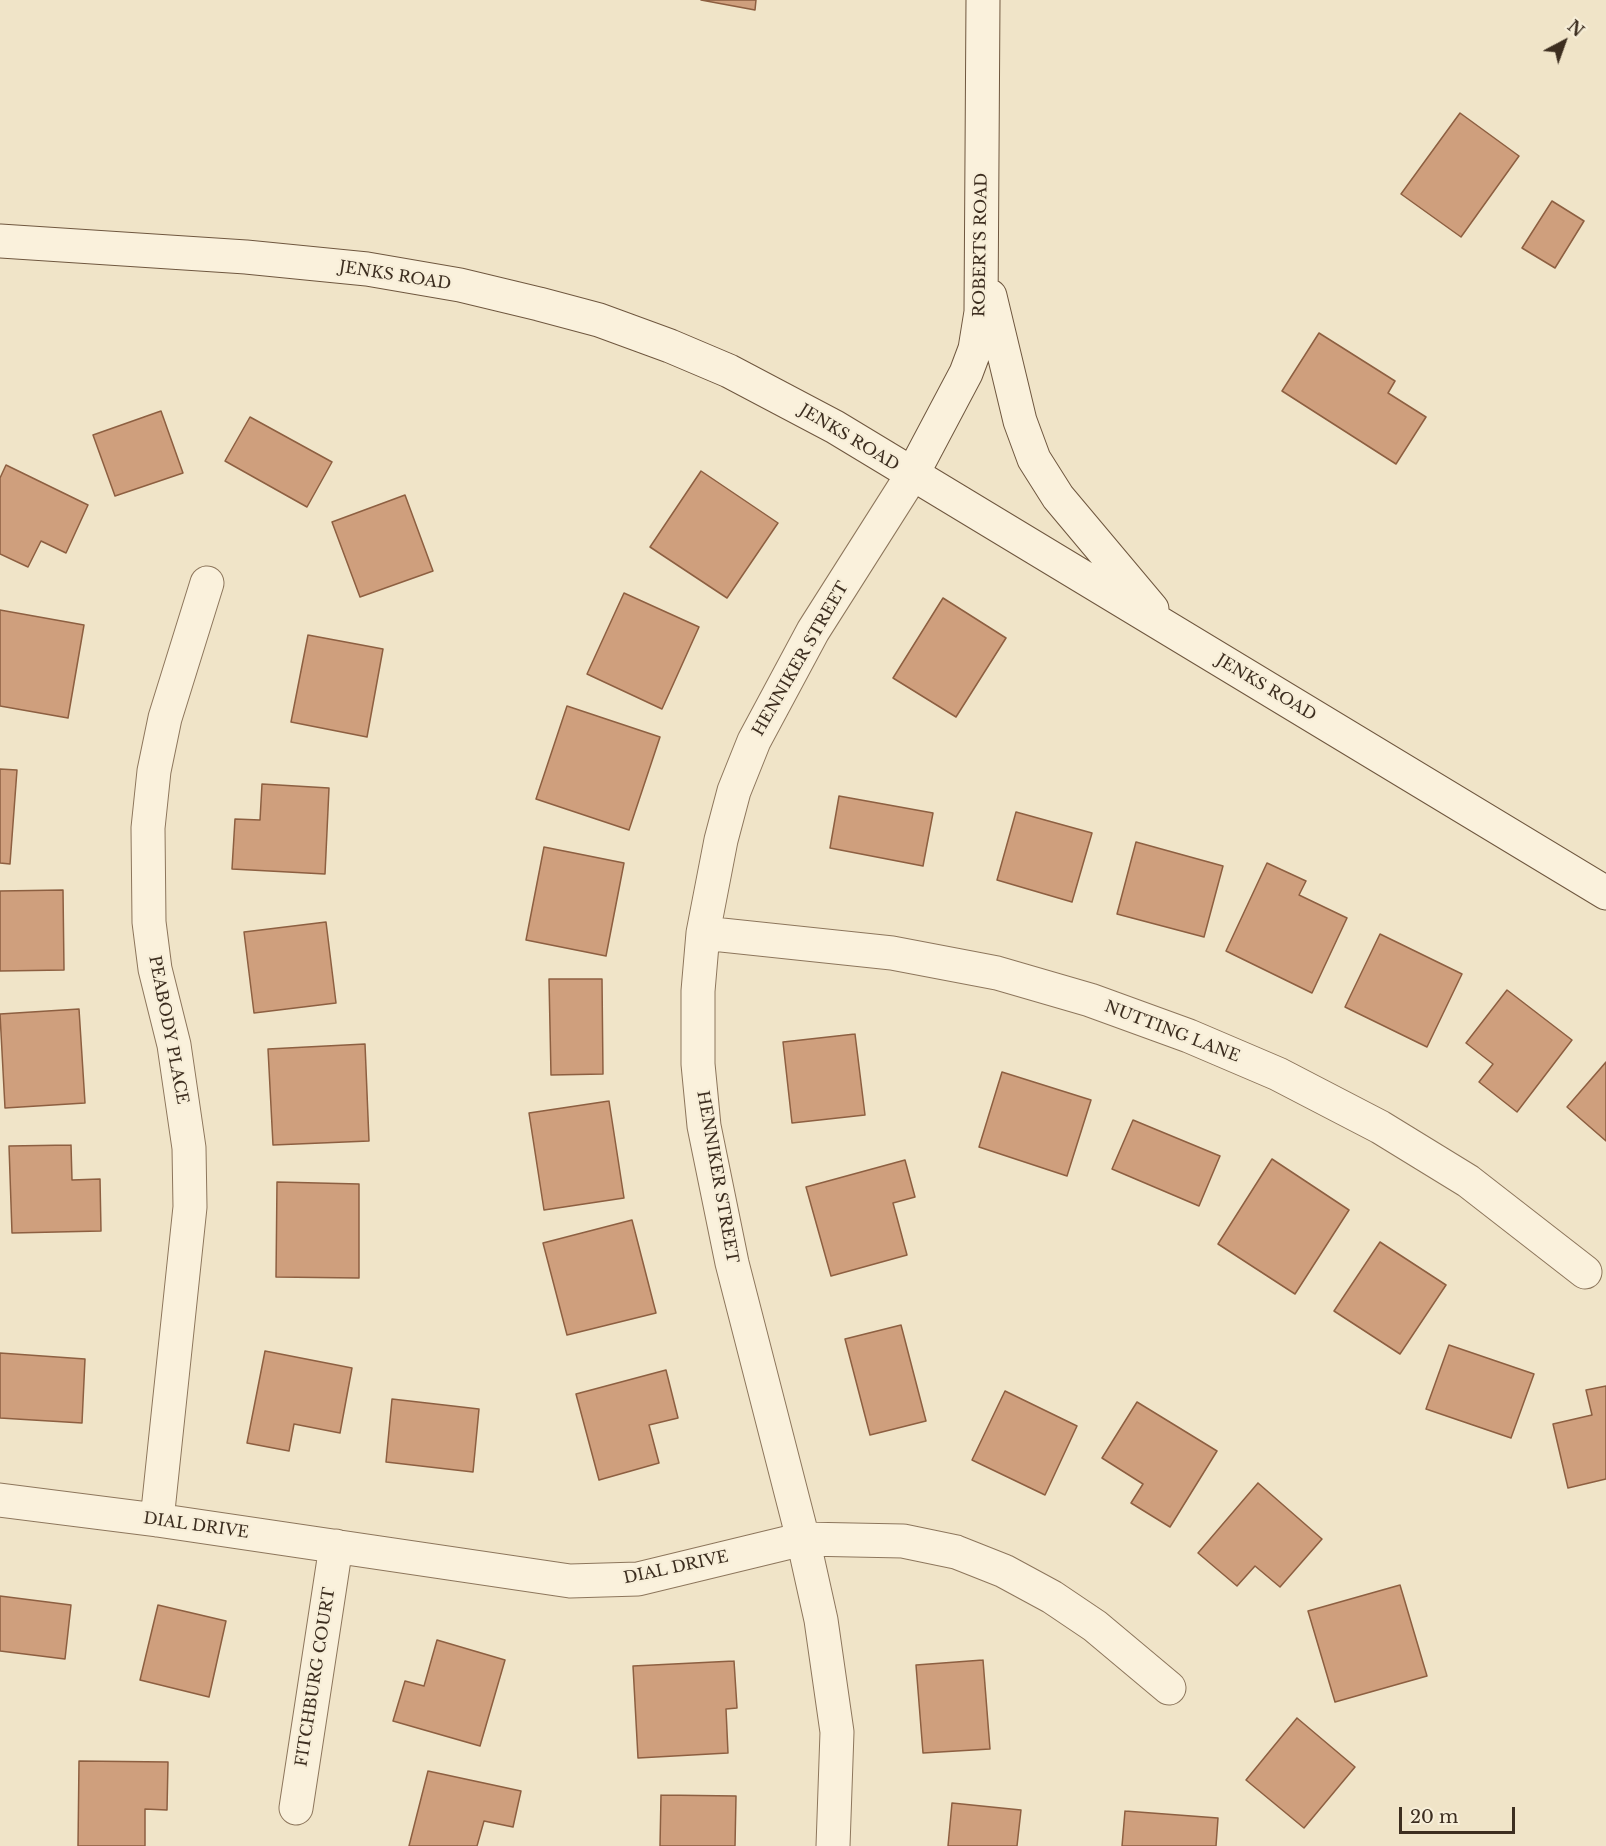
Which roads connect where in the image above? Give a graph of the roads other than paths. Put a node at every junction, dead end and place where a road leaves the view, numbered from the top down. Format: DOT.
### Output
graph roads {
  1 [pos="983,0"];
  2 [pos="0,241"];
  3 [pos="982,266"];
  4 [pos="912,475"];
  5 [pos="207,583"];
  6 [pos="1169,629"];
  7 [pos="1606,893"];
  8 [pos="703,933"];
  9 [pos="1586,1272"];
  10 [pos="0,1500"];
  11 [pos="157,1520"];
  12 [pos="803,1539"];
  13 [pos="336,1546"];
  14 [pos="1169,1688"];
  15 [pos="296,1808"];
  16 [pos="833,1846"];
  1 -- 3 [label="street, ROBERTS ROAD"];
  2 -- 4 [label="street, JENKS ROAD"];
  3 -- 4 [label="street, ROBERTS ROAD"];
  3 -- 6 [label="street"];
  4 -- 6 [label="street, JENKS ROAD"];
  4 -- 8 [label="street, HENNIKER STREET"];
  5 -- 11 [label="street, PEABODY PLACE"];
  6 -- 7 [label="street, JENKS ROAD"];
  8 -- 9 [label="street, NUTTING LANE"];
  8 -- 12 [label="street, HENNIKER STREET"];
  10 -- 11 [label="street, DIAL DRIVE"];
  11 -- 13 [label="street, DIAL DRIVE"];
  12 -- 13 [label="street, DIAL DRIVE"];
  12 -- 14 [label="street, DIAL DRIVE"];
  12 -- 16 [label="street, HENNIKER STREET"];
  13 -- 15 [label="street, FITCHBURG COURT"];
}
